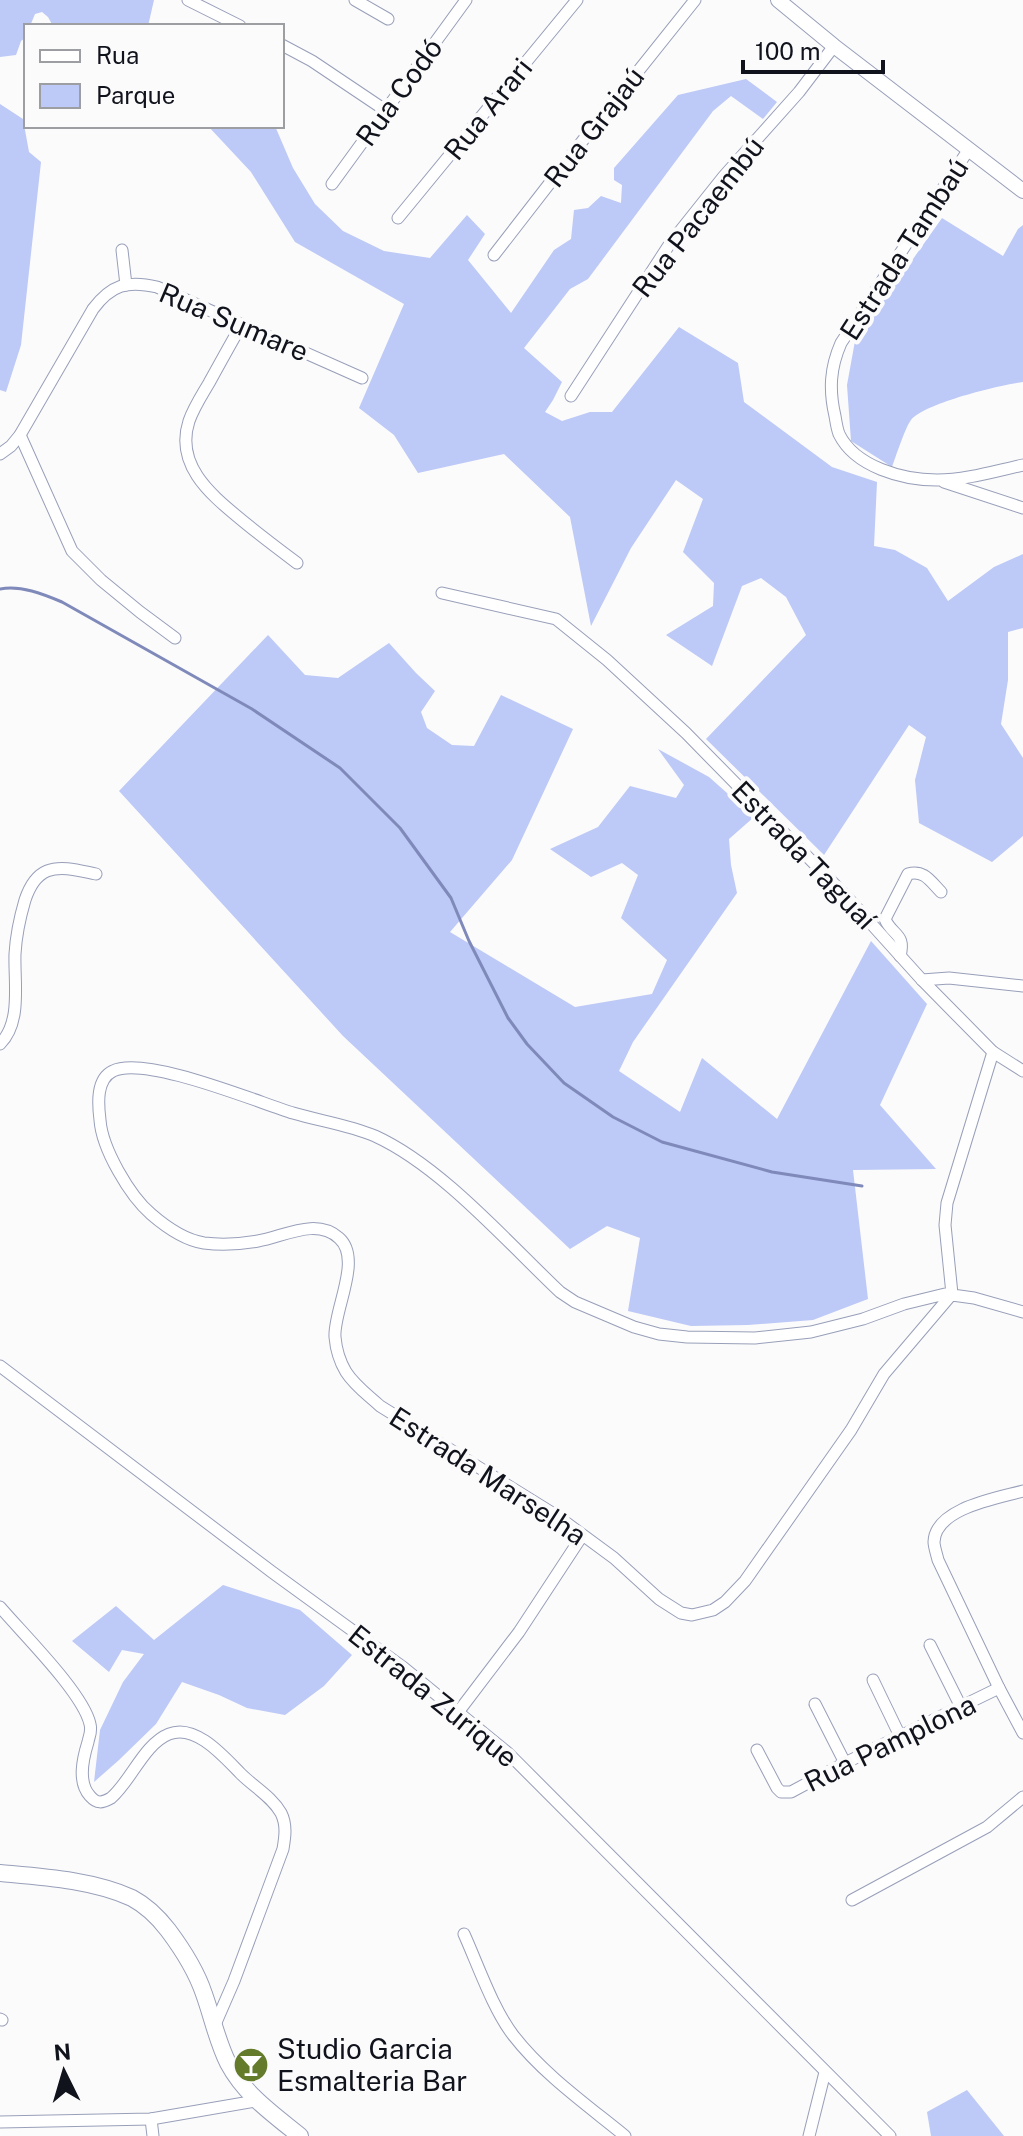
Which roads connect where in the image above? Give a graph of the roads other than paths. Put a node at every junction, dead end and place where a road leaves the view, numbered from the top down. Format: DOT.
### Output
graph roads {
  1 [pos="188,0"];
  2 [pos="355,0"];
  3 [pos="466,0"];
  4 [pos="577,0"];
  5 [pos="695,0"];
  6 [pos="778,0"];
  7 [pos="388,19"];
  8 [pos="236,24"];
  9 [pos="284,46"];
  10 [pos="834,46"];
  11 [pos="385,110"];
  12 [pos="969,149"];
  13 [pos="332,184"];
  14 [pos="1023,191"];
  15 [pos="398,218"];
  16 [pos="122,250"];
  17 [pos="494,255"];
  18 [pos="126,285"];
  19 [pos="242,324"];
  20 [pos="362,378"];
  21 [pos="571,396"];
  22 [pos="20,435"];
  23 [pos="0,454"];
  24 [pos="1023,465"];
  25 [pos="936,480"];
  26 [pos="1023,508"];
  27 [pos="297,563"];
  28 [pos="442,593"];
  29 [pos="175,638"];
  30 [pos="96,874"];
  31 [pos="941,892"];
  32 [pos="900,956"];
  33 [pos="922,980"];
  34 [pos="1023,986"];
  35 [pos="0,1044"];
  36 [pos="993,1052"];
  37 [pos="1023,1071"];
  38 [pos="952,1294"];
  39 [pos="1023,1312"];
  40 [pos="0,1366"];
  41 [pos="1023,1491"];
  42 [pos="582,1536"];
  43 [pos="0,1607"];
  44 [pos="930,1645"];
  45 [pos="873,1680"];
  46 [pos="999,1688"];
  47 [pos="815,1704"];
  48 [pos="961,1707"];
  49 [pos="459,1711"];
  50 [pos="1023,1733"];
  51 [pos="900,1736"];
  52 [pos="757,1750"];
  53 [pos="845,1763"];
  54 [pos="1023,1797"];
  55 [pos="0,1873"];
  56 [pos="852,1900"];
  57 [pos="464,1934"];
  58 [pos="214,2027"];
  59 [pos="825,2072"];
  60 [pos="256,2101"];
  61 [pos="151,2119"];
  62 [pos="0,2122"];
  63 [pos="153,2136"];
  64 [pos="300,2136"];
  65 [pos="625,2136"];
  66 [pos="809,2136"];
  67 [pos="890,2136"];
  1 -- 8 [label="street"];
  2 -- 7 [label="street"];
  3 -- 11 [label="street, Rua Codó"];
  4 -- 15 [label="street, Rua Arari"];
  5 -- 17 [label="street, Rua Grajaú"];
  6 -- 10 [label="street"];
  9 -- 11 [label="street"];
  10 -- 12 [label="street"];
  10 -- 21 [label="street, Rua Pacaembú"];
  11 -- 13 [label="street, Rua Codó"];
  12 -- 14 [label="street"];
  12 -- 25 [label="street, Estrada Tambaú"];
  16 -- 18 [label="street"];
  18 -- 19 [label="street, Rua Sumare"];
  18 -- 22 [label="street, Rua Sumare"];
  19 -- 20 [label="street, Rua Sumare"];
  19 -- 27 [label="street"];
  22 -- 23 [label="street, Rua Sumare"];
  22 -- 29 [label="street"];
  24 -- 25 [label="street, Estrada Tambaú"];
  25 -- 26 [label="street"];
  28 -- 32 [label="street, Estrada Taguaí"];
  30 -- 35 [label="street"];
  31 -- 32 [label="street"];
  32 -- 33 [label="street, Estrada Taguaí"];
  33 -- 34 [label="street"];
  33 -- 36 [label="street, Estrada Taguaí"];
  36 -- 37 [label="street, Estrada Taguaí"];
  36 -- 38 [label="street"];
  38 -- 39 [label="street"];
  38 -- 42 [label="street, Estrada Marselha"];
  38 -- 42 [label="street, Estrada Marselha"];
  40 -- 49 [label="street, Estrada Zurique"];
  41 -- 46 [label="street"];
  42 -- 49 [label="street"];
  43 -- 58 [label="street"];
  44 -- 48 [label="street"];
  45 -- 51 [label="street"];
  46 -- 48 [label="street, Rua Pamplona"];
  46 -- 50 [label="street"];
  47 -- 53 [label="street"];
  48 -- 51 [label="street, Rua Pamplona"];
  49 -- 59 [label="street, Estrada Zurique"];
  51 -- 53 [label="street, Rua Pamplona"];
  52 -- 53 [label="street, Rua Pamplona"];
  54 -- 56 [label="street"];
  55 -- 58 [label="main road"];
  57 -- 65 [label="street"];
  58 -- 60 [label="main road"];
  59 -- 66 [label="street"];
  59 -- 67 [label="street, Estrada Zurique"];
  60 -- 61 [label="street"];
  60 -- 64 [label="main road"];
  61 -- 62 [label="street"];
  61 -- 63 [label="street"];
}
